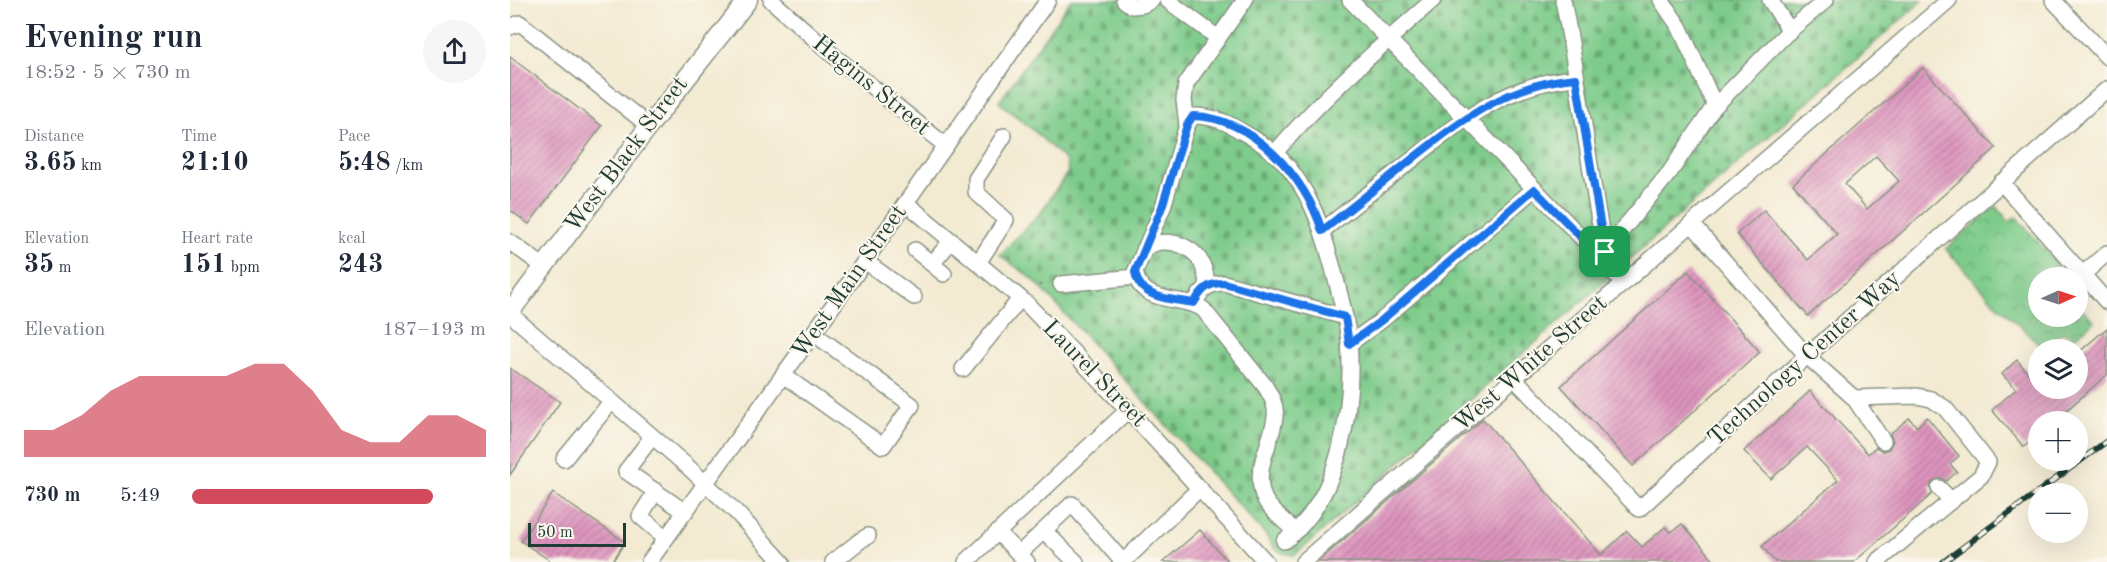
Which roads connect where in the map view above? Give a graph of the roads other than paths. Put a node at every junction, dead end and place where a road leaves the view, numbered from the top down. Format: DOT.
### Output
graph roads {
  1 [pos="748,0"];
  2 [pos="771,0"];
  3 [pos="1048,0"];
  4 [pos="1124,0"];
  5 [pos="1152,0"];
  6 [pos="1167,0"];
  7 [pos="1245,0"];
  8 [pos="1350,0"];
  9 [pos="1433,0"];
  10 [pos="1563,0"];
  11 [pos="1661,0"];
  12 [pos="1770,0"];
  13 [pos="1826,0"];
  14 [pos="1949,0"];
  15 [pos="2053,0"];
  16 [pos="510,27"];
  17 [pos="1790,31"];
  18 [pos="1218,38"];
  19 [pos="1388,38"];
  20 [pos="2107,57"];
  21 [pos="1576,78"];
  22 [pos="2107,89"];
  23 [pos="1715,106"];
  24 [pos="1466,118"];
  25 [pos="1187,125"];
  26 [pos="649,126"];
  27 [pos="1004,136"];
  28 [pos="946,147"];
  29 [pos="1274,154"];
  30 [pos="2001,182"];
  31 [pos="1534,189"];
  32 [pos="906,203"];
  33 [pos="1692,224"];
  34 [pos="1322,231"];
  35 [pos="951,241"];
  36 [pos="510,242"];
  37 [pos="915,250"];
  38 [pos="1144,250"];
  39 [pos="2107,253"];
  40 [pos="1602,254"];
  41 [pos="865,261"];
  42 [pos="978,263"];
  43 [pos="543,266"];
  44 [pos="2078,267"];
  45 [pos="2088,270"];
  46 [pos="1136,277"];
  47 [pos="2088,279"];
  48 [pos="1061,284"];
  49 [pos="1623,284"];
  50 [pos="1208,285"];
  51 [pos="914,297"];
  52 [pos="1020,299"];
  53 [pos="2107,302"];
  54 [pos="1194,303"];
  55 [pos="510,313"];
  56 [pos="1345,317"];
  57 [pos="813,333"];
  58 [pos="1349,344"];
  59 [pos="1807,356"];
  60 [pos="963,369"];
  61 [pos="783,375"];
  62 [pos="1514,378"];
  63 [pos="1854,398"];
  64 [pos="1890,398"];
  65 [pos="611,402"];
  66 [pos="1128,410"];
  67 [pos="1871,421"];
  68 [pos="652,437"];
  69 [pos="1886,438"];
  70 [pos="564,459"];
  71 [pos="705,483"];
  72 [pos="1200,488"];
  73 [pos="1939,488"];
  74 [pos="656,491"];
  75 [pos="1952,501"];
  76 [pos="686,512"];
  77 [pos="1044,531"];
  78 [pos="998,533"];
  79 [pos="868,536"];
  80 [pos="666,538"];
  81 [pos="1023,558"];
  82 [pos="649,562"];
  83 [pos="782,562"];
  84 [pos="833,562"];
  85 [pos="966,562"];
  86 [pos="1076,562"];
  87 [pos="1123,562"];
  88 [pos="1266,562"];
  89 [pos="1303,562"];
  90 [pos="1877,562"];
  1 -- 26 [label="main road, West Black Street"];
  2 -- 28 [label="street, Hagins Street"];
  3 -- 28 [label="street, West Main Street"];
  4 -- 5 [label="street"];
  6 -- 18 [label="street"];
  7 -- 18 [label="street"];
  8 -- 19 [label="street"];
  9 -- 19 [label="street"];
  10 -- 21 [label="street"];
  11 -- 23 [label="street"];
  12 -- 17 [label="street"];
  13 -- 17 [label="street"];
  14 -- 33 [label="street, West White Street"];
  15 -- 20 [label="street"];
  16 -- 26 [label="street"];
  17 -- 23 [label="street"];
  18 -- 25 [label="street"];
  19 -- 24 [label="street"];
  19 -- 29 [label="street"];
  21 -- 24 [label="street"];
  21 -- 40 [label="street"];
  22 -- 30 [label="street, Technology Center Way"];
  23 -- 40 [label="street"];
  24 -- 31 [label="street"];
  24 -- 34 [label="street"];
  25 -- 29 [label="street"];
  25 -- 38 [label="street"];
  26 -- 43 [label="main road, West Black Street"];
  27 -- 42 [label="street"];
  28 -- 32 [label="street, West Main Street"];
  29 -- 34 [label="street"];
  30 -- 44 [label="street"];
  30 -- 59 [label="street, Technology Center Way"];
  31 -- 40 [label="street"];
  31 -- 58 [label="street"];
  32 -- 35 [label="street, Laurel Street"];
  32 -- 41 [label="street, West Main Street"];
  33 -- 49 [label="street, West White Street"];
  33 -- 59 [label="street"];
  34 -- 56 [label="street"];
  35 -- 37 [label="street"];
  35 -- 42 [label="street, Laurel Street"];
  36 -- 43 [label="street"];
  38 -- 46 [label="street"];
  38 -- 50 [label="street"];
  39 -- 45 [label="street"];
  40 -- 49 [label="street"];
  41 -- 51 [label="street"];
  41 -- 57 [label="street, West Main Street"];
  42 -- 52 [label="street, Laurel Street"];
  43 -- 55 [label="main road, West Black Street"];
  46 -- 48 [label="street"];
  46 -- 54 [label="street"];
  47 -- 53 [label="street"];
  49 -- 62 [label="street, West White Street"];
  50 -- 54 [label="street"];
  50 -- 56 [label="street"];
  52 -- 60 [label="street"];
  52 -- 66 [label="street, Laurel Street"];
  54 -- 58 [label="street"];
  55 -- 65 [label="street"];
  56 -- 58 [label="street"];
  57 -- 61 [label="street, West Main Street"];
  57 -- 61 [label="street"];
  59 -- 62 [label="street, Technology Center Way"];
  59 -- 63 [label="street"];
  61 -- 71 [label="street, West Main Street"];
  62 -- 89 [label="street, West White Street"];
  63 -- 64 [label="street"];
  63 -- 67 [label="street"];
  64 -- 67 [label="street"];
  64 -- 75 [label="street"];
  65 -- 68 [label="street"];
  65 -- 70 [label="street"];
  66 -- 72 [label="street, Laurel Street"];
  66 -- 78 [label="street"];
  67 -- 69 [label="street"];
  68 -- 71 [label="street"];
  68 -- 74 [label="street"];
  71 -- 76 [label="street, West Main Street"];
  71 -- 83 [label="street"];
  72 -- 87 [label="street"];
  72 -- 88 [label="street, Laurel Street"];
  73 -- 75 [label="street"];
  74 -- 76 [label="street"];
  74 -- 80 [label="street"];
  75 -- 90 [label="street"];
  76 -- 80 [label="street, West Main Street"];
  77 -- 81 [label="street"];
  77 -- 86 [label="street"];
  77 -- 87 [label="street"];
  78 -- 81 [label="street"];
  78 -- 85 [label="street"];
  79 -- 84 [label="street"];
  80 -- 82 [label="street, West Main Street"];
}
